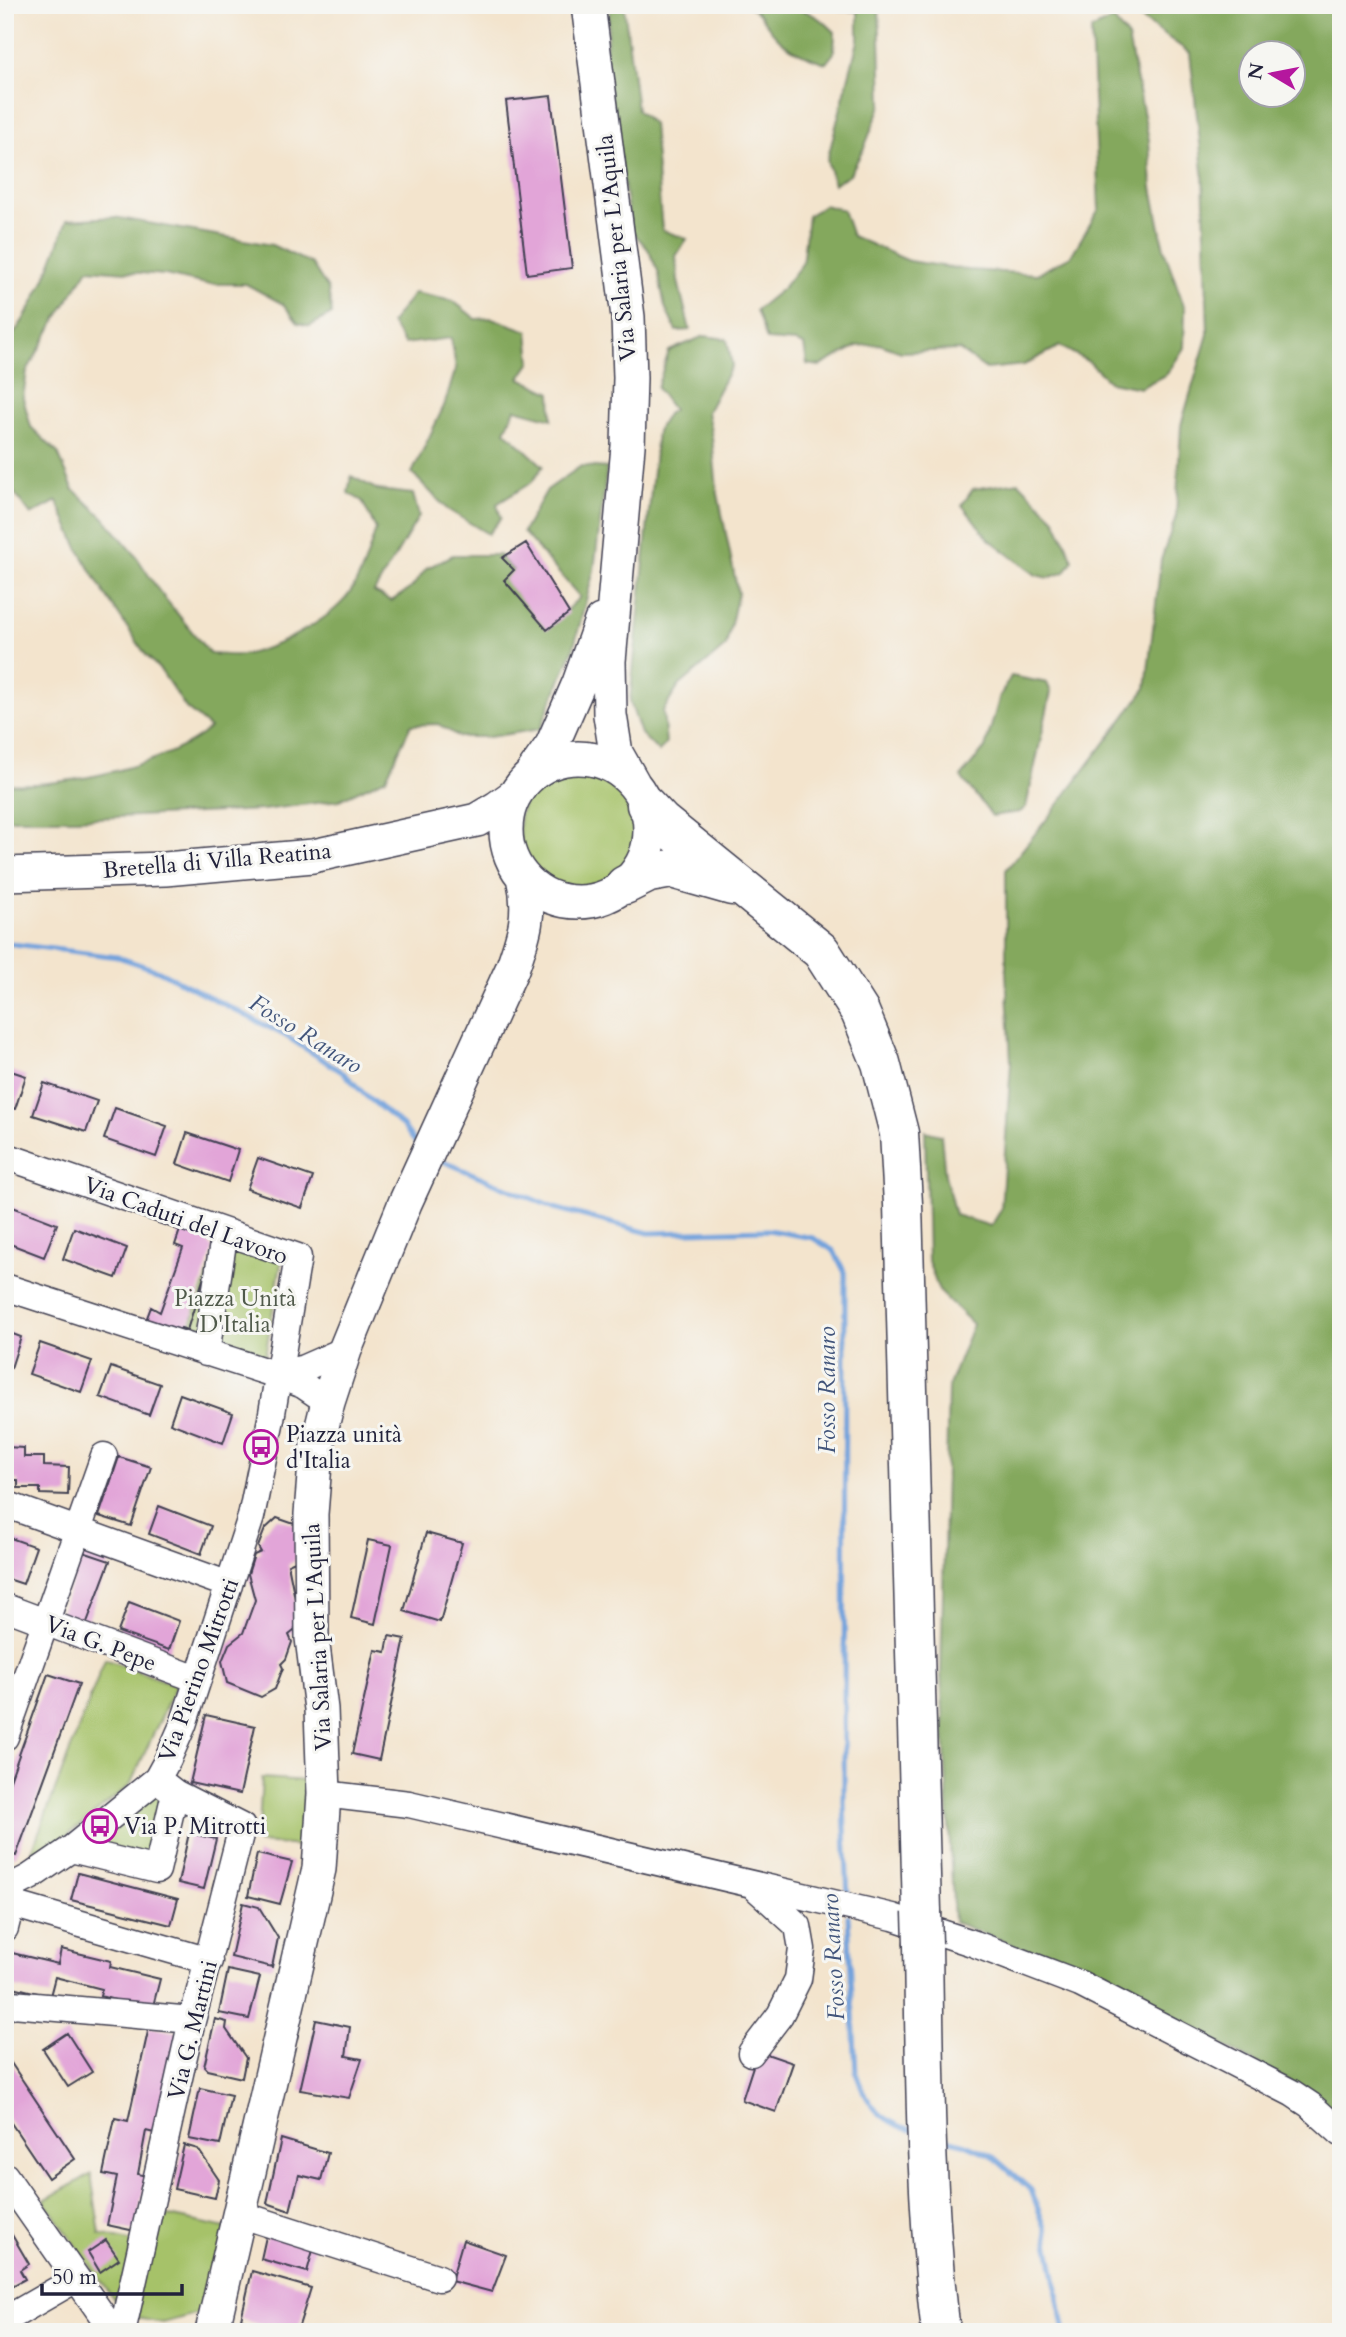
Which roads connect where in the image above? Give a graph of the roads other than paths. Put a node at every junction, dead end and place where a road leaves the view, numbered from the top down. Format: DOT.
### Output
graph roads {
  1 [pos="587,5"];
  2 [pos="617,576"];
  3 [pos="522,785"];
  4 [pos="639,794"];
  5 [pos="428,830"];
  6 [pos="516,866"];
  7 [pos="5,874"];
  8 [pos="625,885"];
  9 [pos="755,898"];
  10 [pos="579,902"];
  11 [pos="512,970"];
  12 [pos="5,1156"];
  13 [pos="227,1233"];
  14 [pos="5,1287"];
  15 [pos="345,1350"];
  16 [pos="206,1353"];
  17 [pos="277,1375"];
  18 [pos="328,1402"];
  19 [pos="104,1456"];
  20 [pos="5,1504"];
  21 [pos="77,1530"];
  22 [pos="229,1585"];
  23 [pos="5,1607"];
  24 [pos="45,1621"];
  25 [pos="197,1679"];
  26 [pos="5,1737"];
  27 [pos="166,1786"];
  28 [pos="324,1794"];
  29 [pos="71,1849"];
  30 [pos="752,1885"];
  31 [pos="7,1906"];
  32 [pos="209,1961"];
  33 [pos="5,2008"];
  34 [pos="192,2020"];
  35 [pos="751,2053"];
  36 [pos="1341,2133"];
  37 [pos="5,2176"];
  38 [pos="239,2214"];
  39 [pos="439,2278"];
  40 [pos="76,2279"];
  41 [pos="5,2320"];
  42 [pos="118,2328"];
  43 [pos="212,2332"];
  44 [pos="941,2332"];
  1 -- 2 [label="main road, Via Salaria per L'Aquila"];
  2 -- 3 [label="main road"];
  2 -- 4 [label="main road"];
  3 -- 4 [label="main road"];
  3 -- 5 [label="main road, Bretella di Villa Reatina"];
  3 -- 6 [label="main road"];
  4 -- 8 [label="main road"];
  4 -- 9 [label="highway"];
  5 -- 6 [label="main road"];
  5 -- 7 [label="main road, Bretella di Villa Reatina"];
  6 -- 10 [label="main road"];
  6 -- 11 [label="main road, Via Salaria per L'Aquila"];
  8 -- 9 [label="highway"];
  8 -- 10 [label="main road"];
  9 -- 44 [label="highway"];
  10 -- 11 [label="main road, Via Salaria per L'Aquila"];
  11 -- 15 [label="main road, Via Salaria per L'Aquila"];
  12 -- 13 [label="street, Via Caduti del Lavoro"];
  13 -- 16 [label="street"];
  13 -- 17 [label="street, Via Caduti del Lavoro"];
  14 -- 16 [label="street"];
  15 -- 17 [label="street"];
  15 -- 18 [label="main road, Via Salaria per L'Aquila"];
  16 -- 17 [label="street"];
  17 -- 18 [label="street"];
  17 -- 22 [label="street, Via Pierino Mitrotti"];
  18 -- 28 [label="main road, Via Salaria per L'Aquila"];
  19 -- 21 [label="street"];
  20 -- 21 [label="street"];
  21 -- 22 [label="street"];
  21 -- 24 [label="street"];
  22 -- 25 [label="street, Via Pierino Mitrotti"];
  23 -- 24 [label="street, Via G. Pepe"];
  24 -- 25 [label="street, Via G. Pepe"];
  24 -- 26 [label="street"];
  25 -- 27 [label="street, Via Pierino Mitrotti"];
  27 -- 29 [label="street, Via Pierino Mitrotti"];
  27 -- 29 [label="street"];
  27 -- 32 [label="street, Via G. Martini"];
  28 -- 30 [label="street"];
  28 -- 38 [label="main road, Via Salaria per L'Aquila"];
  29 -- 31 [label="street, Via Pierino Mitrotti"];
  30 -- 35 [label="street"];
  30 -- 36 [label="street"];
  31 -- 32 [label="street"];
  32 -- 34 [label="street, Via G. Martini"];
  33 -- 34 [label="street"];
  34 -- 42 [label="street, Via G. Martini"];
  37 -- 40 [label="street"];
  38 -- 39 [label="street"];
  38 -- 43 [label="main road, Via Salaria per L'Aquila"];
  40 -- 41 [label="street"];
  40 -- 42 [label="street"];
}
